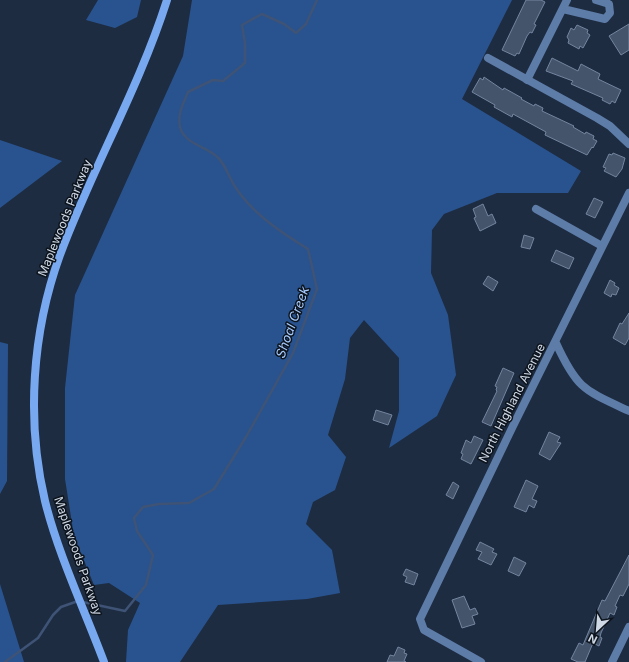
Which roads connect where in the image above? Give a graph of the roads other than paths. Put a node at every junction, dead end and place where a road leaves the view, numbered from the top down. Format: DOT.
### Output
graph roads {
  1 [pos="167,0"];
  2 [pos="567,0"];
  3 [pos="596,0"];
  4 [pos="563,9"];
  5 [pos="488,58"];
  6 [pos="527,80"];
  7 [pos="629,144"];
  8 [pos="629,193"];
  9 [pos="536,209"];
  10 [pos="602,246"];
  11 [pos="556,343"];
  12 [pos="629,411"];
  13 [pos="629,627"];
  14 [pos="104,662"];
  15 [pos="481,662"];
  16 [pos="612,662"];
  1 -- 14 [label="main road, Maplewoods Parkway"];
  2 -- 4 [label="street"];
  3 -- 4 [label="street"];
  4 -- 6 [label="street"];
  5 -- 6 [label="street"];
  6 -- 7 [label="street"];
  8 -- 10 [label="street, North Highland Avenue"];
  9 -- 10 [label="street"];
  10 -- 11 [label="street, North Highland Avenue"];
  11 -- 12 [label="street"];
  11 -- 15 [label="street, North Highland Avenue"];
  13 -- 16 [label="street"];
}
